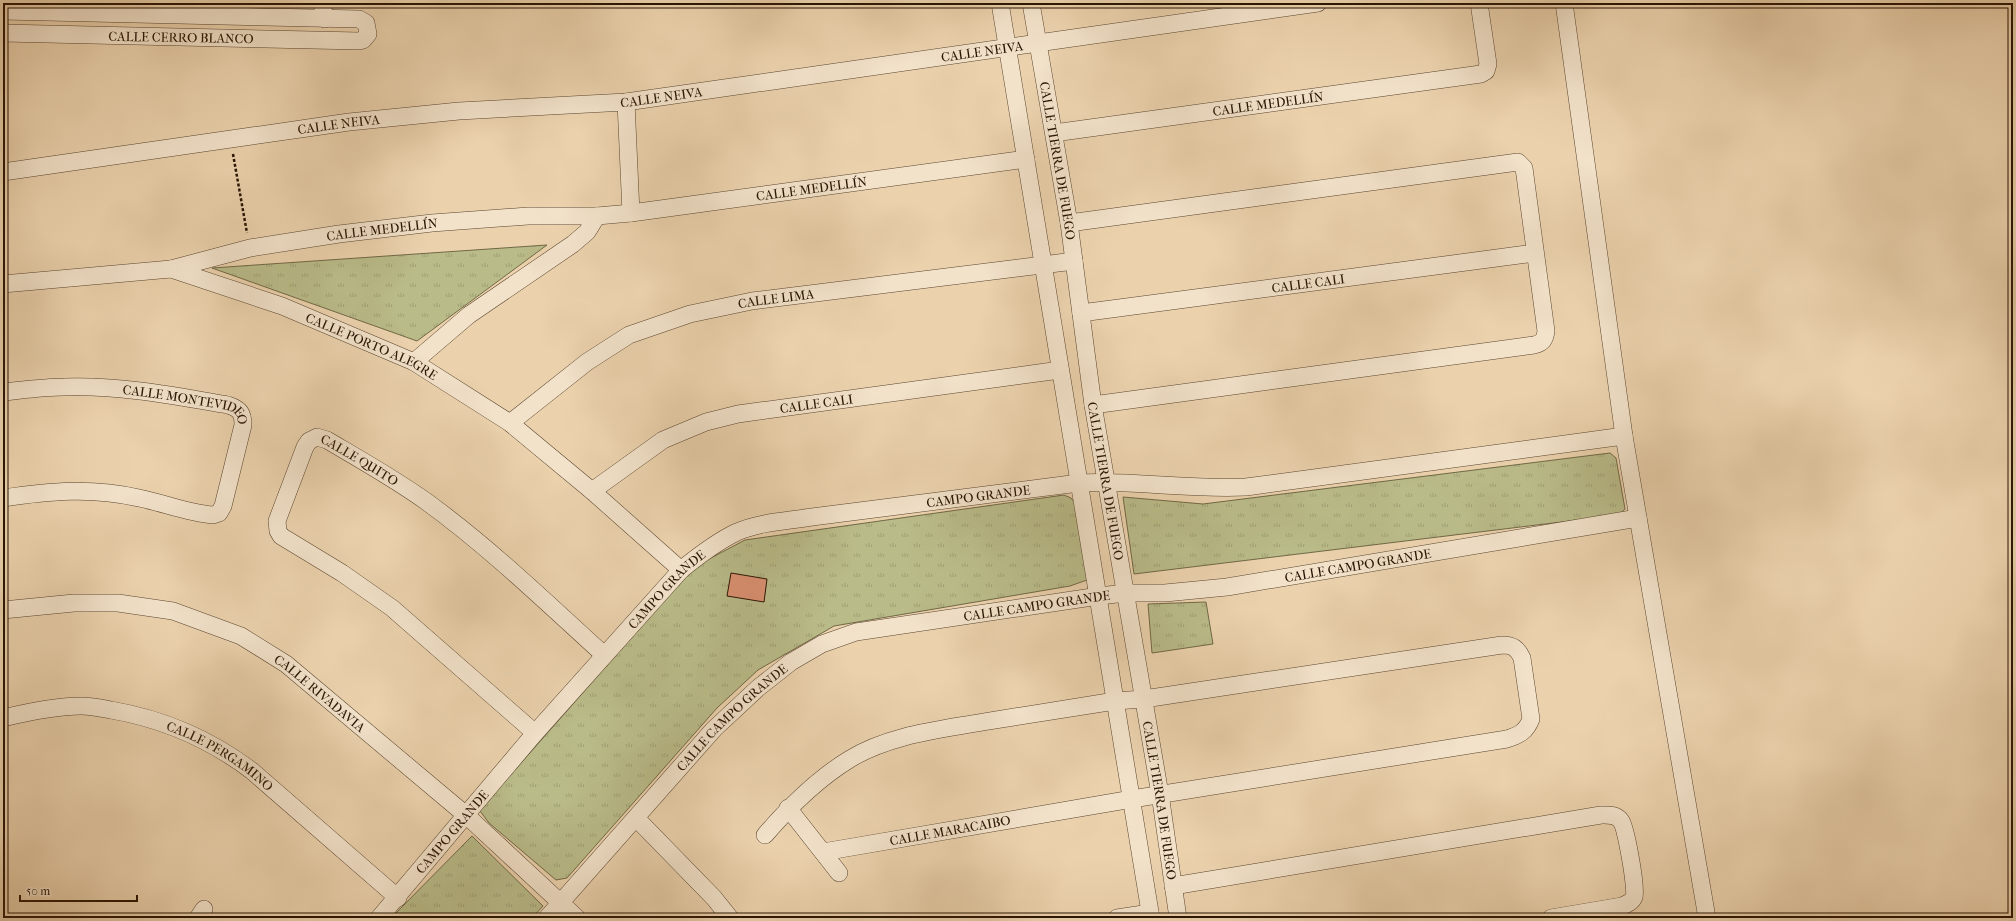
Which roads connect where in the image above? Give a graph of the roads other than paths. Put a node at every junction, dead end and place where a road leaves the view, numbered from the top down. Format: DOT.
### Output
graph roads {
  1 [pos="1000,3"];
  2 [pos="1031,3"];
  3 [pos="1318,3"];
  4 [pos="1479,3"];
  5 [pos="1564,3"];
  6 [pos="107,8"];
  7 [pos="212,9"];
  8 [pos="3,11"];
  9 [pos="324,11"];
  10 [pos="3,34"];
  11 [pos="111,35"];
  12 [pos="1038,44"];
  13 [pos="1007,48"];
  14 [pos="626,102"];
  15 [pos="1054,133"];
  16 [pos="1026,159"];
  17 [pos="3,172"];
  18 [pos="631,213"];
  19 [pos="597,216"];
  20 [pos="1069,223"];
  21 [pos="1535,253"];
  22 [pos="1074,261"];
  23 [pos="1043,265"];
  24 [pos="171,269"];
  25 [pos="3,284"];
  26 [pos="1081,313"];
  27 [pos="414,362"];
  28 [pos="1060,370"];
  29 [pos="3,392"];
  30 [pos="1093,405"];
  31 [pos="510,423"];
  32 [pos="1624,436"];
  33 [pos="1106,482"];
  34 [pos="1079,483"];
  35 [pos="592,491"];
  36 [pos="3,498"];
  37 [pos="1638,518"];
  38 [pos="681,570"];
  39 [pos="1126,593"];
  40 [pos="1099,596"];
  41 [pos="3,610"];
  42 [pos="604,655"];
  43 [pos="1144,699"];
  44 [pos="1115,701"];
  45 [pos="3,718"];
  46 [pos="535,733"];
  47 [pos="1160,794"];
  48 [pos="1132,799"];
  49 [pos="788,808"];
  50 [pos="467,816"];
  51 [pos="636,818"];
  52 [pos="765,835"];
  53 [pos="824,852"];
  54 [pos="839,873"];
  55 [pos="1173,886"];
  56 [pos="398,898"];
  57 [pos="560,903"];
  58 [pos="1150,915"];
  59 [pos="380,918"];
  60 [pos="547,918"];
  61 [pos="577,918"];
  62 [pos="730,918"];
  63 [pos="1117,918"];
  64 [pos="1178,918"];
  65 [pos="1550,918"];
  66 [pos="1707,918"];
  1 -- 13 [label="street"];
  2 -- 12 [label="street"];
  3 -- 12 [label="street, CALLE NEIVA"];
  4 -- 15 [label="street, CALLE MEDELLÍN"];
  5 -- 32 [label="street"];
  6 -- 7 [label="street, CALLE CERRO BLANCO"];
  6 -- 8 [label="street, CALLE CERRO BLANCO"];
  6 -- 11 [label="street"];
  7 -- 9 [label="street, CALLE CERRO BLANCO"];
  9 -- 11 [label="street, CALLE CERRO BLANCO"];
  10 -- 11 [label="street, CALLE CERRO BLANCO"];
  12 -- 13 [label="street, CALLE NEIVA"];
  12 -- 15 [label="street, CALLE TIERRA DE FUEGO"];
  13 -- 14 [label="street, CALLE NEIVA"];
  13 -- 16 [label="street, CALLE TIERRA DE FUEGO"];
  14 -- 17 [label="street, CALLE NEIVA"];
  14 -- 18 [label="street"];
  15 -- 20 [label="street, CALLE TIERRA DE FUEGO"];
  16 -- 18 [label="street, CALLE MEDELLÍN"];
  16 -- 23 [label="street, CALLE TIERRA DE FUEGO"];
  18 -- 19 [label="street, CALLE MEDELLÍN"];
  19 -- 24 [label="street, CALLE MEDELLÍN"];
  19 -- 27 [label="street"];
  20 -- 21 [label="street"];
  20 -- 22 [label="street, CALLE TIERRA DE FUEGO"];
  21 -- 26 [label="street, CALLE CALI"];
  21 -- 30 [label="street"];
  22 -- 23 [label="street, CALLE LIMA"];
  22 -- 26 [label="street, CALLE TIERRA DE FUEGO"];
  23 -- 28 [label="street, CALLE TIERRA DE FUEGO"];
  23 -- 31 [label="street, CALLE LIMA"];
  24 -- 25 [label="street, CALLE PORTO ALEGRE"];
  24 -- 27 [label="street, CALLE PORTO ALEGRE"];
  26 -- 30 [label="street, CALLE TIERRA DE FUEGO"];
  27 -- 31 [label="street, CALLE PORTO ALEGRE"];
  28 -- 34 [label="street, CALLE TIERRA DE FUEGO"];
  28 -- 35 [label="street, CALLE CALI"];
  29 -- 36 [label="street, CALLE MONTEVIDEO"];
  30 -- 33 [label="street, CALLE TIERRA DE FUEGO"];
  31 -- 35 [label="street, CALLE PORTO ALEGRE"];
  32 -- 33 [label="street"];
  32 -- 37 [label="street"];
  33 -- 34 [label="street"];
  33 -- 39 [label="street, CALLE TIERRA DE FUEGO"];
  34 -- 38 [label="street, CAMPO GRANDE"];
  34 -- 40 [label="street, CALLE TIERRA DE FUEGO"];
  35 -- 38 [label="street, CALLE PORTO ALEGRE"];
  37 -- 39 [label="street, CALLE CAMPO GRANDE"];
  37 -- 66 [label="street"];
  38 -- 42 [label="street, CAMPO GRANDE"];
  39 -- 40 [label="street, CALLE CAMPO GRANDE"];
  39 -- 43 [label="street, CALLE TIERRA DE FUEGO"];
  40 -- 44 [label="street, CALLE TIERRA DE FUEGO"];
  40 -- 51 [label="street, CALLE CAMPO GRANDE"];
  41 -- 50 [label="street, CALLE RIVADAVIA"];
  42 -- 46 [label="street, CAMPO GRANDE"];
  42 -- 46 [label="street, CALLE QUITO"];
  43 -- 44 [label="street"];
  43 -- 47 [label="street, CALLE TIERRA DE FUEGO"];
  43 -- 47 [label="street, CALLE MARACAIBO"];
  44 -- 48 [label="street, CALLE TIERRA DE FUEGO"];
  44 -- 49 [label="street"];
  45 -- 56 [label="street, CALLE PERGAMINO"];
  46 -- 50 [label="street, CAMPO GRANDE"];
  47 -- 48 [label="street, CALLE MARACAIBO"];
  47 -- 55 [label="street, CALLE TIERRA DE FUEGO"];
  48 -- 53 [label="street, CALLE MARACAIBO"];
  48 -- 58 [label="street, CALLE TIERRA DE FUEGO"];
  49 -- 52 [label="street"];
  49 -- 53 [label="street"];
  50 -- 56 [label="street, CAMPO GRANDE"];
  50 -- 57 [label="street, CALLE RIVADAVIA"];
  51 -- 57 [label="street, CALLE CAMPO GRANDE"];
  51 -- 62 [label="street"];
  53 -- 54 [label="street"];
  55 -- 64 [label="street, CALLE TIERRA DE FUEGO"];
  55 -- 65 [label="street"];
  56 -- 59 [label="street, CAMPO GRANDE"];
  57 -- 60 [label="street, CALLE CAMPO GRANDE"];
  57 -- 61 [label="street, CALLE RIVADAVIA"];
  58 -- 63 [label="street"];
}
